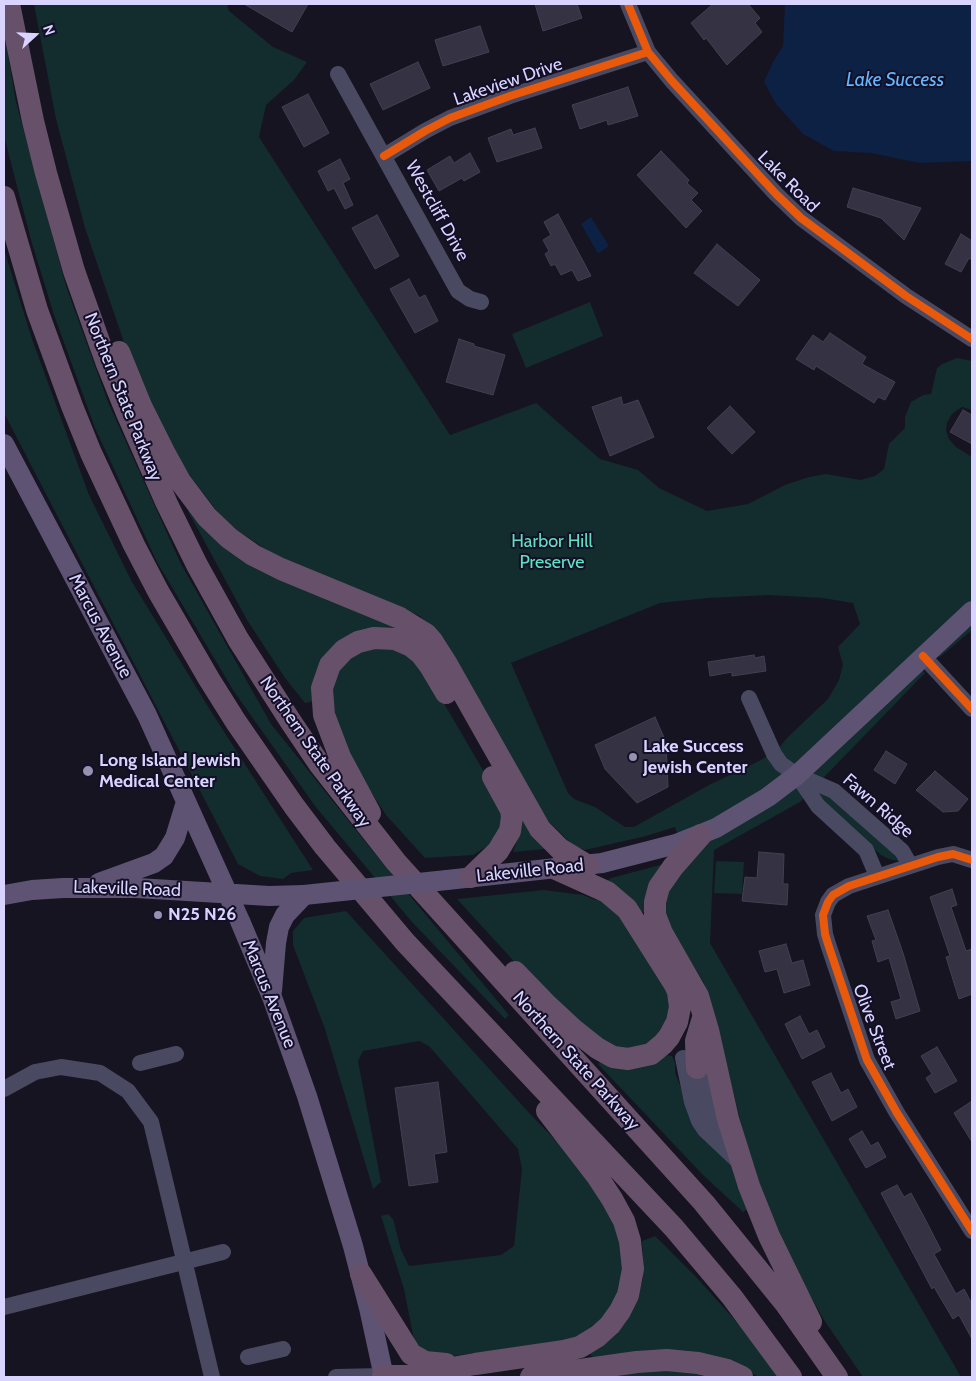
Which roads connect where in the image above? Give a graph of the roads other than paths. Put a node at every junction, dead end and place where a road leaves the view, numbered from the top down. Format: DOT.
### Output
graph roads {
  1 [pos="9,4"];
  2 [pos="628,4"];
  3 [pos="648,52"];
  4 [pos="338,74"];
  5 [pos="384,156"];
  6 [pos="4,196"];
  7 [pos="59,221"];
  8 [pos="482,302"];
  9 [pos="972,338"];
  10 [pos="4,444"];
  11 [pos="972,611"];
  12 [pos="923,656"];
  13 [pos="749,698"];
  14 [pos="972,709"];
  15 [pos="797,775"];
  16 [pos="186,802"];
  17 [pos="701,835"];
  18 [pos="972,860"];
  19 [pos="396,862"];
  20 [pos="910,865"];
  21 [pos="588,866"];
  22 [pos="556,869"];
  23 [pos="877,876"];
  24 [pos="471,877"];
  25 [pos="87,888"];
  26 [pos="228,893"];
  27 [pos="4,895"];
  28 [pos="304,895"];
  29 [pos="431,902"];
  30 [pos="272,996"];
  31 [pos="704,1015"];
  32 [pos="494,1037"];
  33 [pos="657,1050"];
  34 [pos="176,1054"];
  35 [pos="140,1063"];
  36 [pos="690,1063"];
  37 [pos="4,1090"];
  38 [pos="741,1164"];
  39 [pos="972,1231"];
  40 [pos="223,1252"];
  41 [pos="184,1262"];
  42 [pos="361,1274"];
  43 [pos="4,1307"];
  44 [pos="283,1348"];
  45 [pos="248,1357"];
  46 [pos="475,1364"];
  47 [pos="383,1376"];
  48 [pos="212,1377"];
  49 [pos="336,1377"];
  50 [pos="531,1377"];
  51 [pos="742,1377"];
  52 [pos="791,1377"];
  53 [pos="838,1377"];
  1 -- 7 [label="highway, Northern State Parkway"];
  2 -- 3 [label="street, Lake Road"];
  3 -- 5 [label="street, Lakeview Drive"];
  3 -- 9 [label="street, Lake Road"];
  4 -- 5 [label="street, Westcliff Drive"];
  5 -- 8 [label="street, Westcliff Drive"];
  6 -- 32 [label="highway"];
  7 -- 19 [label="highway, Northern State Parkway"];
  7 -- 21 [label="highway"];
  10 -- 16 [label="main road, Marcus Avenue"];
  11 -- 12 [label="main road, Lakeville Road"];
  12 -- 14 [label="street"];
  12 -- 15 [label="main road, Lakeville Road"];
  13 -- 15 [label="street"];
  15 -- 17 [label="main road, Lakeville Road"];
  15 -- 20 [label="street, Fawn Ridge"];
  15 -- 23 [label="street"];
  16 -- 25 [label="main road"];
  16 -- 26 [label="main road, Marcus Avenue"];
  17 -- 21 [label="main road, Lakeville Road"];
  17 -- 31 [label="highway"];
  18 -- 20 [label="street, Olive Street"];
  19 -- 24 [label="highway"];
  19 -- 29 [label="highway, Northern State Parkway"];
  20 -- 23 [label="street, Olive Street"];
  21 -- 22 [label="main road, Lakeville Road"];
  22 -- 24 [label="main road, Lakeville Road"];
  22 -- 33 [label="highway"];
  23 -- 39 [label="street, Olive Street"];
  24 -- 28 [label="main road, Lakeville Road, bridge"];
  25 -- 26 [label="main road, Lakeville Road"];
  25 -- 27 [label="main road, Lakeville Road"];
  26 -- 28 [label="main road, Lakeville Road"];
  26 -- 30 [label="main road, Marcus Avenue"];
  28 -- 30 [label="main road"];
  29 -- 33 [label="highway"];
  29 -- 53 [label="highway, Northern State Parkway"];
  30 -- 42 [label="main road, Marcus Avenue"];
  31 -- 36 [label="highway"];
  31 -- 38 [label="highway"];
  32 -- 46 [label="highway"];
  32 -- 52 [label="highway"];
  33 -- 36 [label="highway"];
  34 -- 35 [label="street"];
  36 -- 38 [label="street"];
  37 -- 41 [label="street"];
  38 -- 53 [label="highway"];
  40 -- 41 [label="street"];
  41 -- 43 [label="street"];
  41 -- 48 [label="street"];
  42 -- 46 [label="highway"];
  42 -- 47 [label="main road, Marcus Avenue"];
  44 -- 45 [label="street"];
  46 -- 47 [label="highway"];
  47 -- 49 [label="street"];
  50 -- 51 [label="highway"];
}
